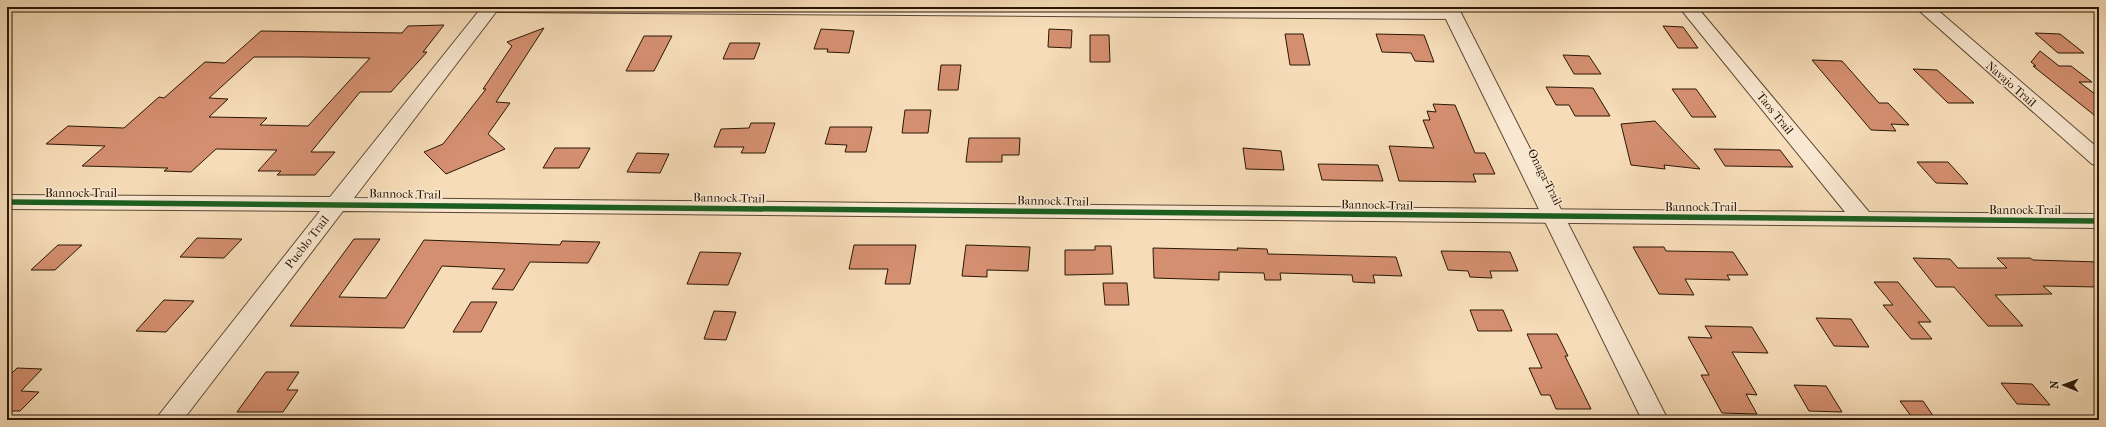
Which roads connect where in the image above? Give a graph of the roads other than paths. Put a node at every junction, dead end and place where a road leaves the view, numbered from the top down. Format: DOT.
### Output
graph roads {
  1 [pos="491,7"];
  2 [pos="1688,7"];
  3 [pos="1924,7"];
  4 [pos="1450,11"];
  5 [pos="2099,160"];
  6 [pos="7,202"];
  7 [pos="337,204"];
  8 [pos="1553,216"];
  9 [pos="1863,219"];
  10 [pos="2099,221"];
  11 [pos="168,420"];
  12 [pos="1655,420"];
  1 -- 4 [label="street"];
  1 -- 7 [label="street, Pueblo Trail"];
  2 -- 9 [label="street, Taos Trail"];
  3 -- 5 [label="street, Navajo Trail"];
  4 -- 8 [label="street, Onaga Trail"];
  6 -- 7 [label="street, Bannock Trail"];
  7 -- 8 [label="street, Bannock Trail"];
  7 -- 11 [label="street, Pueblo Trail"];
  8 -- 9 [label="street, Bannock Trail"];
  8 -- 12 [label="street, Onaga Trail"];
  9 -- 10 [label="street, Bannock Trail"];
}
